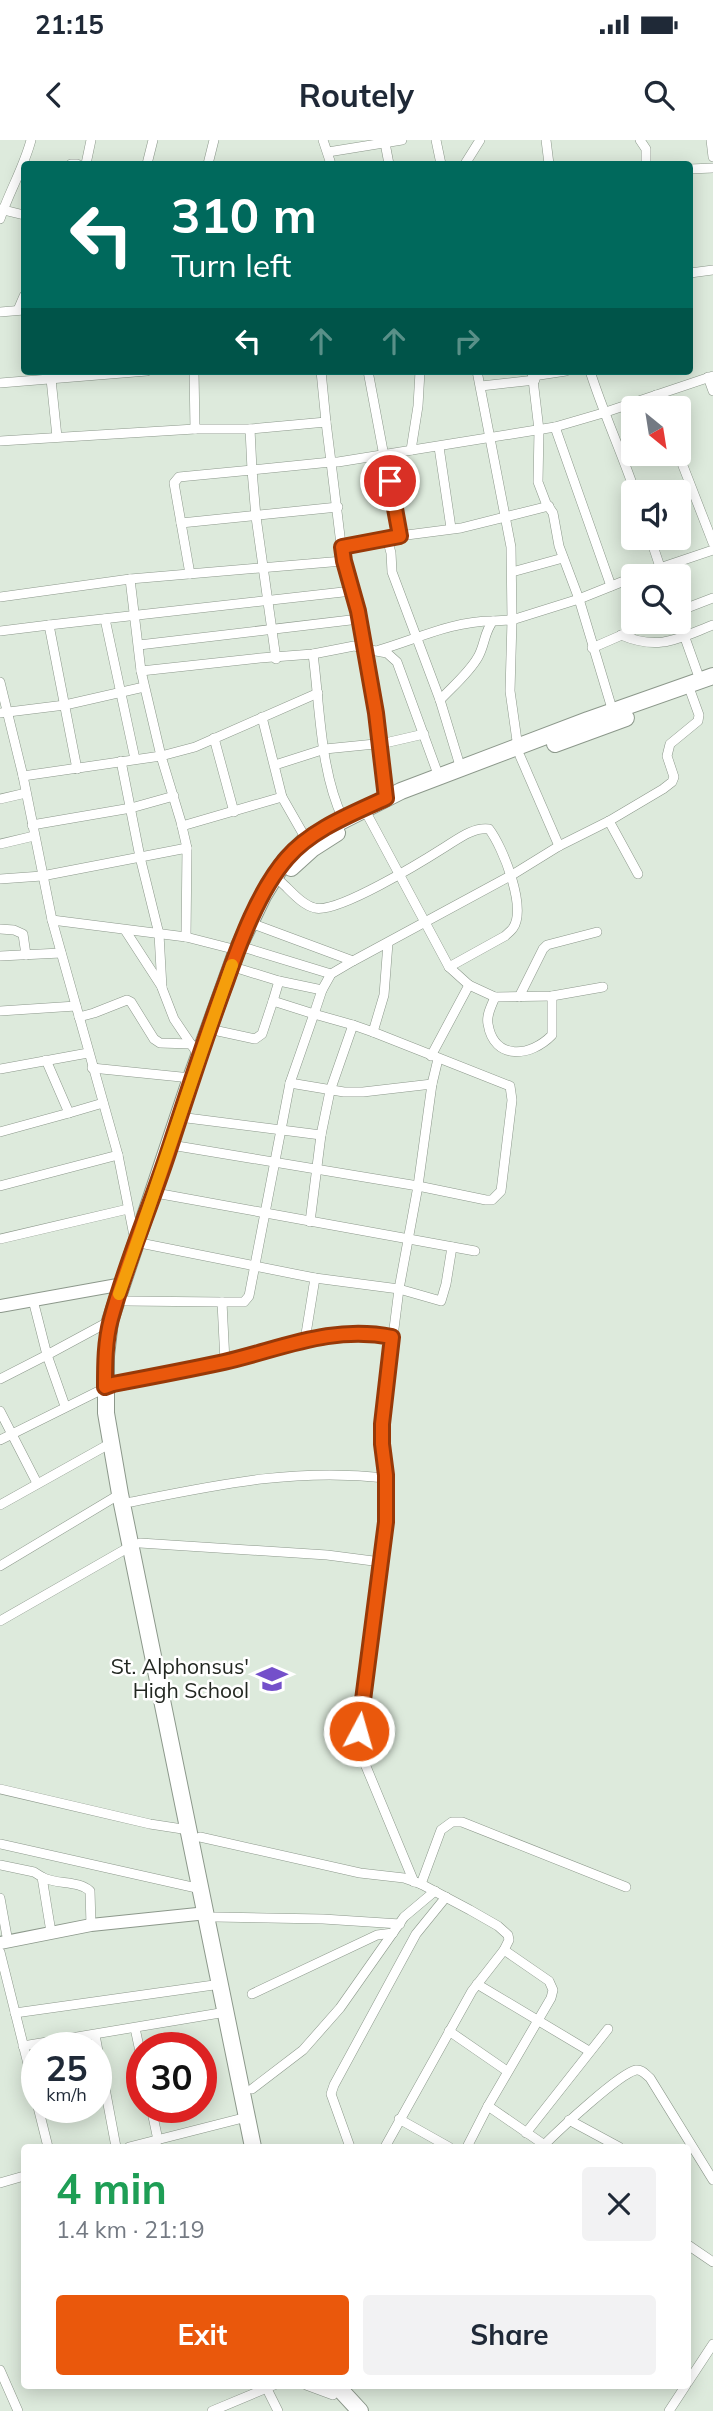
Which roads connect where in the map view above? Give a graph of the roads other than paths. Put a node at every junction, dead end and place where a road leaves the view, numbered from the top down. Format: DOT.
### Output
graph roads {
  1 [pos="31,140"];
  2 [pos="91,140"];
  3 [pos="153,140"];
  4 [pos="214,140"];
  5 [pos="323,140"];
  6 [pos="402,140"];
  7 [pos="436,140"];
  8 [pos="480,140"];
  9 [pos="545,140"];
  10 [pos="640,140"];
  11 [pos="711,140"];
  12 [pos="386,143"];
  13 [pos="328,152"];
  14 [pos="713,157"];
  15 [pos="25,161"];
  16 [pos="87,161"];
  17 [pos="148,161"];
  18 [pos="209,161"];
  19 [pos="330,161"];
  20 [pos="389,161"];
  21 [pos="440,161"];
  22 [pos="467,161"];
  23 [pos="548,161"];
  24 [pos="646,161"];
  25 [pos="713,168"];
  26 [pos="21,169"];
  27 [pos="693,169"];
  28 [pos="1,212"];
  29 [pos="21,215"];
  30 [pos="713,270"];
  31 [pos="693,273"];
  32 [pos="21,310"];
  33 [pos="0,312"];
  34 [pos="86,375"];
  35 [pos="194,375"];
  36 [pos="321,375"];
  37 [pos="369,375"];
  38 [pos="420,375"];
  39 [pos="478,375"];
  40 [pos="591,375"];
  41 [pos="534,376"];
  42 [pos="710,377"];
  43 [pos="51,379"];
  44 [pos="0,383"];
  45 [pos="481,386"];
  46 [pos="713,391"];
  47 [pos="656,395"];
  48 [pos="604,413"];
  49 [pos="326,422"];
  50 [pos="555,427"];
  51 [pos="195,429"];
  52 [pos="250,429"];
  53 [pos="538,430"];
  54 [pos="57,437"];
  55 [pos="491,439"];
  56 [pos="0,441"];
  57 [pos="439,447"];
  58 [pos="411,450"];
  59 [pos="385,454"];
  60 [pos="331,462"];
  61 [pos="683,466"];
  62 [pos="252,470"];
  63 [pos="631,480"];
  64 [pos="549,506"];
  65 [pos="338,507"];
  66 [pos="256,517"];
  67 [pos="507,518"];
  68 [pos="181,523"];
  69 [pos="452,528"];
  70 [pos="400,536"];
  71 [pos="387,538"];
  72 [pos="713,543"];
  73 [pos="342,547"];
  74 [pos="713,550"];
  75 [pos="563,558"];
  76 [pos="344,561"];
  77 [pos="678,564"];
  78 [pos="263,567"];
  79 [pos="512,572"];
  80 [pos="190,574"];
  81 [pos="130,579"];
  82 [pos="621,582"];
  83 [pos="611,586"];
  84 [pos="352,591"];
  85 [pos="0,597"];
  86 [pos="579,598"];
  87 [pos="713,598"];
  88 [pos="267,601"];
  89 [pos="691,606"];
  90 [pos="135,615"];
  91 [pos="105,619"];
  92 [pos="359,619"];
  93 [pos="512,620"];
  94 [pos="493,621"];
  95 [pos="49,625"];
  96 [pos="713,625"];
  97 [pos="0,631"];
  98 [pos="272,631"];
  99 [pos="621,635"];
  100 [pos="418,636"];
  101 [pos="685,636"];
  102 [pos="139,645"];
  103 [pos="592,648"];
  104 [pos="365,649"];
  105 [pos="377,651"];
  106 [pos="313,654"];
  107 [pos="276,659"];
  108 [pos="141,671"];
  109 [pos="0,682"];
  110 [pos="704,683"];
  111 [pos="144,687"];
  112 [pos="121,691"];
  113 [pos="318,693"];
  114 [pos="440,700"];
  115 [pos="65,705"];
  116 [pos="3,712"];
  117 [pos="613,712"];
  118 [pos="262,717"];
  119 [pos="424,734"];
  120 [pos="214,738"];
  121 [pos="379,743"];
  122 [pos="325,749"];
  123 [pos="519,752"];
  124 [pos="161,756"];
  125 [pos="135,759"];
  126 [pos="121,761"];
  127 [pos="275,765"];
  128 [pos="78,769"];
  129 [pos="461,769"];
  130 [pos="23,776"];
  131 [pos="439,777"];
  132 [pos="26,793"];
  133 [pos="174,796"];
  134 [pos="282,797"];
  135 [pos="386,798"];
  136 [pos="0,799"];
  137 [pos="131,808"];
  138 [pos="234,812"];
  139 [pos="368,816"];
  140 [pos="343,819"];
  141 [pos="609,821"];
  142 [pos="32,825"];
  143 [pos="182,827"];
  144 [pos="34,836"];
  145 [pos="306,839"];
  146 [pos="0,844"];
  147 [pos="559,846"];
  148 [pos="187,848"];
  149 [pos="140,856"];
  150 [pos="399,874"];
  151 [pos="639,874"];
  152 [pos="512,875"];
  153 [pos="42,876"];
  154 [pos="0,878"];
  155 [pos="281,882"];
  156 [pos="52,920"];
  157 [pos="424,922"];
  158 [pos="257,925"];
  159 [pos="0,929"];
  160 [pos="125,930"];
  161 [pos="597,932"];
  162 [pos="159,934"];
  163 [pos="186,937"];
  164 [pos="388,943"];
  165 [pos="242,949"];
  166 [pos="61,953"];
  167 [pos="26,955"];
  168 [pos="0,956"];
  169 [pos="353,961"];
  170 [pos="449,967"];
  171 [pos="240,969"];
  172 [pos="331,974"];
  173 [pos="279,981"];
  174 [pos="469,985"];
  175 [pos="603,987"];
  176 [pos="162,988"];
  177 [pos="322,990"];
  178 [pos="519,996"];
  179 [pos="552,996"];
  180 [pos="495,997"];
  181 [pos="273,1001"];
  182 [pos="76,1006"];
  183 [pos="0,1011"];
  184 [pos="314,1014"];
  185 [pos="79,1017"];
  186 [pos="353,1025"];
  187 [pos="218,1031"];
  188 [pos="373,1032"];
  189 [pos="195,1050"];
  190 [pos="88,1053"];
  191 [pos="435,1058"];
  192 [pos="46,1060"];
  193 [pos="92,1068"];
  194 [pos="0,1069"];
  195 [pos="191,1078"];
  196 [pos="290,1083"];
  197 [pos="432,1084"];
  198 [pos="330,1091"];
  199 [pos="103,1103"];
  200 [pos="69,1114"];
  201 [pos="187,1118"];
  202 [pos="280,1130"];
  203 [pos="0,1132"];
  204 [pos="321,1135"];
  205 [pos="177,1146"];
  206 [pos="118,1155"];
  207 [pos="276,1161"];
  208 [pos="317,1168"];
  209 [pos="0,1186"];
  210 [pos="418,1186"];
  211 [pos="161,1194"];
  212 [pos="128,1209"];
  213 [pos="266,1215"];
  214 [pos="310,1222"];
  215 [pos="0,1239"];
  216 [pos="408,1240"];
  217 [pos="140,1245"];
  218 [pos="452,1247"];
  219 [pos="475,1251"];
  220 [pos="255,1268"];
  221 [pos="315,1278"];
  222 [pos="123,1284"];
  223 [pos="399,1289"];
  224 [pos="33,1300"];
  225 [pos="126,1301"];
  226 [pos="222,1302"];
  227 [pos="0,1306"];
  228 [pos="110,1321"];
  229 [pos="392,1337"];
  230 [pos="304,1340"];
  231 [pos="47,1354"];
  232 [pos="225,1362"];
  233 [pos="0,1379"];
  234 [pos="109,1386"];
  235 [pos="65,1406"];
  236 [pos="0,1411"];
  237 [pos="11,1434"];
  238 [pos="0,1440"];
  239 [pos="111,1443"];
  240 [pos="386,1478"];
  241 [pos="37,1483"];
  242 [pos="126,1498"];
  243 [pos="0,1505"];
  244 [pos="136,1544"];
  245 [pos="382,1562"];
  246 [pos="0,1566"];
  247 [pos="0,1621"];
  248 [pos="0,1789"];
  249 [pos="195,1834"];
  250 [pos="0,1844"];
  251 [pos="0,1865"];
  252 [pos="42,1877"];
  253 [pos="418,1883"];
  254 [pos="626,1887"];
  255 [pos="201,1889"];
  256 [pos="435,1891"];
  257 [pos="446,1897"];
  258 [pos="0,1898"];
  259 [pos="211,1915"];
  260 [pos="400,1924"];
  261 [pos="91,1925"];
  262 [pos="51,1932"];
  263 [pos="393,1933"];
  264 [pos="3,1946"];
  265 [pos="503,1950"];
  266 [pos="221,1984"];
  267 [pos="477,1984"];
  268 [pos="252,1994"];
  269 [pos="15,2012"];
  270 [pos="226,2012"];
  271 [pos="538,2020"];
  272 [pos="135,2028"];
  273 [pos="608,2029"];
  274 [pos="449,2031"];
  275 [pos="112,2032"];
  276 [pos="136,2032"];
  277 [pos="21,2038"];
  278 [pos="589,2051"];
  279 [pos="508,2071"];
  280 [pos="252,2089"];
  281 [pos="488,2106"];
  282 [pos="247,2117"];
  283 [pos="399,2119"];
  284 [pos="569,2120"];
  285 [pos="42,2123"];
  286 [pos="112,2123"];
  287 [pos="154,2123"];
  288 [pos="526,2133"];
  289 [pos="158,2140"];
  290 [pos="47,2144"];
  291 [pos="115,2144"];
  292 [pos="141,2144"];
  293 [pos="252,2144"];
  294 [pos="264,2144"];
  295 [pos="348,2144"];
  296 [pos="386,2144"];
  297 [pos="444,2144"];
  298 [pos="469,2144"];
  299 [pos="543,2144"];
  300 [pos="548,2144"];
  301 [pos="613,2144"];
  302 [pos="21,2177"];
  303 [pos="713,2179"];
  304 [pos="0,2183"];
  305 [pos="691,2247"];
  306 [pos="713,2262"];
  307 [pos="713,2344"];
  308 [pos="0,2370"];
  309 [pos="691,2378"];
  310 [pos="264,2389"];
  311 [pos="271,2389"];
  312 [pos="333,2389"];
  313 [pos="333,2389"];
  314 [pos="683,2389"];
  315 [pos="226,2408"];
  316 [pos="18,2411"];
  317 [pos="212,2411"];
  318 [pos="278,2411"];
  319 [pos="347,2411"];
  320 [pos="360,2411"];
  321 [pos="668,2411"];
  1 -- 15 [label="street"];
  2 -- 16 [label="street"];
  3 -- 17 [label="street"];
  4 -- 18 [label="street"];
  5 -- 13 [label="street"];
  6 -- 12 [label="street"];
  7 -- 21 [label="street"];
  8 -- 22 [label="street"];
  9 -- 23 [label="street"];
  10 -- 24 [label="street"];
  11 -- 14 [label="street"];
  12 -- 13 [label="street"];
  12 -- 20 [label="street"];
  13 -- 19 [label="street"];
  25 -- 27 [label="street"];
  26 -- 28 [label="street"];
  28 -- 29 [label="street"];
  30 -- 31 [label="street"];
  32 -- 33 [label="street"];
  34 -- 43 [label="street"];
  35 -- 51 [label="street"];
  36 -- 49 [label="street"];
  37 -- 59 [label="street"];
  38 -- 58 [label="street"];
  39 -- 45 [label="street"];
  40 -- 48 [label="street"];
  41 -- 45 [label="street"];
  41 -- 53 [label="street"];
  42 -- 46 [label="street"];
  42 -- 47 [label="street"];
  43 -- 44 [label="street"];
  43 -- 54 [label="street"];
  45 -- 55 [label="street"];
  47 -- 48 [label="street"];
  48 -- 50 [label="street"];
  48 -- 63 [label="street"];
  49 -- 52 [label="street"];
  49 -- 60 [label="street"];
  50 -- 53 [label="street"];
  50 -- 83 [label="street"];
  51 -- 52 [label="street"];
  51 -- 54 [label="street"];
  52 -- 62 [label="street"];
  53 -- 55 [label="street"];
  53 -- 64 [label="street"];
  54 -- 56 [label="street"];
  55 -- 57 [label="street"];
  55 -- 67 [label="street"];
  57 -- 58 [label="street"];
  57 -- 69 [label="street"];
  58 -- 59 [label="street"];
  59 -- 60 [label="street"];
  59 -- 70 [label="street"];
  60 -- 62 [label="street"];
  60 -- 65 [label="street"];
  61 -- 72 [label="street"];
  62 -- 66 [label="street"];
  62 -- 68 [label="street"];
  64 -- 67 [label="street"];
  64 -- 75 [label="street"];
  65 -- 66 [label="street"];
  65 -- 73 [label="street"];
  66 -- 68 [label="street"];
  66 -- 78 [label="street"];
  67 -- 69 [label="street"];
  67 -- 79 [label="street"];
  68 -- 80 [label="street"];
  69 -- 70 [label="street"];
  70 -- 71 [label="street"];
  71 -- 73 [label="street"];
  71 -- 100 [label="street"];
  73 -- 76 [label="street"];
  74 -- 77 [label="street"];
  75 -- 79 [label="street"];
  75 -- 86 [label="street"];
  76 -- 78 [label="street"];
  76 -- 84 [label="street"];
  78 -- 80 [label="street"];
  78 -- 88 [label="street"];
  79 -- 93 [label="street"];
  80 -- 81 [label="street"];
  81 -- 85 [label="street"];
  81 -- 90 [label="street"];
  82 -- 83 [label="street"];
  83 -- 86 [label="street"];
  84 -- 88 [label="street"];
  84 -- 92 [label="street"];
  86 -- 93 [label="street"];
  86 -- 103 [label="street"];
  87 -- 89 [label="street"];
  88 -- 90 [label="street"];
  88 -- 98 [label="street"];
  90 -- 91 [label="street"];
  90 -- 102 [label="street"];
  91 -- 95 [label="street"];
  91 -- 112 [label="street"];
  92 -- 98 [label="street"];
  92 -- 104 [label="street"];
  93 -- 94 [label="street"];
  93 -- 123 [label="street"];
  94 -- 100 [label="street"];
  94 -- 114 [label="street"];
  95 -- 97 [label="street"];
  95 -- 115 [label="street"];
  96 -- 101 [label="street"];
  98 -- 102 [label="street"];
  98 -- 107 [label="street"];
  99 -- 101 [label="street"];
  99 -- 103 [label="street"];
  100 -- 105 [label="street"];
  100 -- 114 [label="street"];
  101 -- 110 [label="street"];
  102 -- 108 [label="street"];
  103 -- 117 [label="street"];
  104 -- 105 [label="street"];
  104 -- 106 [label="street"];
  104 -- 121 [label="street"];
  105 -- 119 [label="street"];
  106 -- 107 [label="street"];
  106 -- 113 [label="street"];
  107 -- 108 [label="street"];
  108 -- 111 [label="street"];
  109 -- 116 [label="street"];
  110 -- 117 [label="highway"];
  110 -- 123 [label="highway"];
  110 -- 141 [label="street"];
  111 -- 112 [label="street"];
  111 -- 124 [label="street"];
  112 -- 115 [label="street"];
  112 -- 125 [label="street"];
  113 -- 118 [label="street"];
  113 -- 122 [label="street"];
  114 -- 129 [label="street"];
  115 -- 116 [label="street"];
  115 -- 128 [label="street"];
  116 -- 130 [label="street"];
  117 -- 123 [label="highway"];
  118 -- 120 [label="street"];
  118 -- 127 [label="street"];
  119 -- 121 [label="street"];
  119 -- 131 [label="street"];
  120 -- 124 [label="street"];
  120 -- 138 [label="street"];
  121 -- 122 [label="street"];
  121 -- 135 [label="street"];
  122 -- 127 [label="street"];
  122 -- 140 [label="street"];
  123 -- 129 [label="highway"];
  123 -- 139 [label="highway"];
  123 -- 147 [label="street"];
  124 -- 125 [label="street"];
  124 -- 133 [label="street"];
  125 -- 126 [label="street"];
  126 -- 128 [label="street"];
  126 -- 137 [label="street"];
  127 -- 134 [label="street"];
  128 -- 130 [label="street"];
  129 -- 131 [label="highway"];
  130 -- 132 [label="street"];
  131 -- 135 [label="highway"];
  132 -- 136 [label="street"];
  132 -- 142 [label="street"];
  133 -- 137 [label="street"];
  133 -- 143 [label="street"];
  134 -- 138 [label="street"];
  134 -- 145 [label="street"];
  135 -- 140 [label="highway"];
  137 -- 142 [label="street"];
  137 -- 149 [label="street"];
  138 -- 143 [label="street"];
  139 -- 150 [label="street"];
  139 -- 155 [label="highway"];
  140 -- 145 [label="highway"];
  141 -- 147 [label="street"];
  141 -- 151 [label="street"];
  142 -- 144 [label="street"];
  143 -- 148 [label="street"];
  144 -- 146 [label="street"];
  144 -- 153 [label="street"];
  145 -- 165 [label="highway"];
  147 -- 152 [label="street"];
  148 -- 149 [label="street"];
  148 -- 163 [label="street"];
  149 -- 153 [label="street"];
  149 -- 162 [label="street"];
  150 -- 152 [label="street"];
  150 -- 155 [label="street"];
  150 -- 157 [label="street"];
  152 -- 157 [label="street"];
  152 -- 170 [label="street"];
  153 -- 154 [label="street"];
  153 -- 156 [label="street"];
  155 -- 158 [label="highway"];
  156 -- 160 [label="street"];
  156 -- 166 [label="street"];
  157 -- 164 [label="street"];
  157 -- 170 [label="street"];
  158 -- 165 [label="highway"];
  158 -- 169 [label="street"];
  159 -- 167 [label="street"];
  160 -- 162 [label="street"];
  160 -- 176 [label="street"];
  161 -- 178 [label="street"];
  162 -- 163 [label="street"];
  162 -- 176 [label="street"];
  163 -- 165 [label="street"];
  164 -- 169 [label="street"];
  164 -- 188 [label="street"];
  165 -- 171 [label="highway"];
  165 -- 172 [label="street"];
  165 -- 189 [label="highway"];
  166 -- 167 [label="street"];
  166 -- 182 [label="street"];
  167 -- 168 [label="street"];
  169 -- 172 [label="street"];
  170 -- 174 [label="street"];
  171 -- 173 [label="street"];
  171 -- 187 [label="highway"];
  172 -- 177 [label="street"];
  173 -- 177 [label="street"];
  173 -- 181 [label="street"];
  174 -- 180 [label="street"];
  174 -- 191 [label="street"];
  175 -- 179 [label="street"];
  176 -- 189 [label="street"];
  177 -- 184 [label="street"];
  178 -- 179 [label="street"];
  178 -- 180 [label="street"];
  179 -- 180 [label="street"];
  181 -- 184 [label="street"];
  181 -- 187 [label="street"];
  182 -- 183 [label="street"];
  182 -- 185 [label="street"];
  184 -- 186 [label="street"];
  184 -- 196 [label="street"];
  185 -- 189 [label="street"];
  185 -- 190 [label="street"];
  186 -- 188 [label="street"];
  186 -- 198 [label="street"];
  187 -- 201 [label="highway"];
  188 -- 191 [label="street"];
  189 -- 195 [label="highway"];
  190 -- 192 [label="street"];
  190 -- 193 [label="street"];
  191 -- 197 [label="street"];
  191 -- 210 [label="street"];
  192 -- 194 [label="street"];
  192 -- 200 [label="street"];
  193 -- 195 [label="street"];
  193 -- 199 [label="street"];
  195 -- 217 [label="highway"];
  196 -- 198 [label="street"];
  196 -- 202 [label="street"];
  197 -- 198 [label="street"];
  197 -- 210 [label="street"];
  198 -- 204 [label="street"];
  199 -- 200 [label="street"];
  199 -- 206 [label="street"];
  200 -- 203 [label="street"];
  201 -- 202 [label="street"];
  201 -- 205 [label="highway"];
  202 -- 204 [label="street"];
  202 -- 207 [label="street"];
  204 -- 208 [label="street"];
  205 -- 207 [label="street"];
  205 -- 211 [label="highway"];
  206 -- 209 [label="street"];
  206 -- 212 [label="street"];
  207 -- 208 [label="street"];
  207 -- 213 [label="street"];
  208 -- 210 [label="street"];
  208 -- 214 [label="street"];
  210 -- 216 [label="street"];
  211 -- 213 [label="street"];
  211 -- 217 [label="highway"];
  212 -- 215 [label="street"];
  212 -- 217 [label="street"];
  213 -- 214 [label="street"];
  213 -- 220 [label="street"];
  214 -- 216 [label="street"];
  216 -- 218 [label="street"];
  216 -- 223 [label="street"];
  217 -- 220 [label="street"];
  217 -- 222 [label="highway"];
  217 -- 225 [label="highway"];
  218 -- 219 [label="street"];
  218 -- 223 [label="street"];
  220 -- 221 [label="street"];
  220 -- 226 [label="street"];
  221 -- 223 [label="street"];
  221 -- 230 [label="street"];
  222 -- 224 [label="street"];
  222 -- 228 [label="highway"];
  223 -- 229 [label="street"];
  224 -- 227 [label="street"];
  224 -- 231 [label="street"];
  225 -- 226 [label="street"];
  225 -- 234 [label="highway"];
  226 -- 232 [label="street"];
  228 -- 231 [label="street"];
  228 -- 234 [label="highway"];
  229 -- 230 [label="street"];
  229 -- 240 [label="street"];
  230 -- 232 [label="street"];
  231 -- 233 [label="street"];
  231 -- 235 [label="street"];
  232 -- 234 [label="street"];
  234 -- 235 [label="street"];
  234 -- 239 [label="highway"];
  234 -- 242 [label="highway"];
  235 -- 237 [label="street"];
  236 -- 237 [label="street"];
  237 -- 238 [label="street"];
  237 -- 241 [label="street"];
  239 -- 241 [label="street"];
  239 -- 242 [label="highway"];
  240 -- 242 [label="street"];
  240 -- 245 [label="street"];
  241 -- 243 [label="street"];
  242 -- 244 [label="highway"];
  242 -- 246 [label="street"];
  244 -- 245 [label="street"];
  244 -- 247 [label="street"];
  244 -- 249 [label="highway"];
  245 -- 253 [label="street"];
  248 -- 249 [label="street"];
  249 -- 253 [label="street"];
  249 -- 255 [label="highway"];
  249 -- 259 [label="highway"];
  250 -- 255 [label="street"];
  251 -- 252 [label="street"];
  252 -- 261 [label="street"];
  252 -- 262 [label="street"];
  253 -- 254 [label="street"];
  253 -- 256 [label="street"];
  255 -- 259 [label="highway"];
  256 -- 257 [label="street"];
  256 -- 260 [label="street"];
  257 -- 265 [label="street"];
  257 -- 295 [label="street"];
  258 -- 264 [label="street"];
  259 -- 260 [label="street"];
  259 -- 261 [label="street"];
  259 -- 266 [label="highway"];
  259 -- 280 [label="highway"];
  260 -- 263 [label="street"];
  261 -- 262 [label="street"];
  262 -- 264 [label="street"];
  263 -- 268 [label="street"];
  263 -- 280 [label="street"];
  264 -- 269 [label="street"];
  265 -- 267 [label="street"];
  265 -- 271 [label="street"];
  266 -- 269 [label="street"];
  266 -- 270 [label="highway"];
  267 -- 271 [label="street"];
  267 -- 274 [label="street"];
  269 -- 277 [label="street"];
  270 -- 272 [label="street"];
  270 -- 282 [label="highway"];
  271 -- 278 [label="street"];
  271 -- 279 [label="street"];
  272 -- 275 [label="street"];
  272 -- 276 [label="street"];
  273 -- 278 [label="street"];
  274 -- 279 [label="street"];
  274 -- 283 [label="street"];
  278 -- 288 [label="street"];
  279 -- 281 [label="street"];
  280 -- 294 [label="highway"];
  281 -- 288 [label="street"];
  281 -- 298 [label="street"];
  282 -- 289 [label="street"];
  282 -- 293 [label="highway"];
  283 -- 296 [label="street"];
  283 -- 297 [label="street"];
  284 -- 300 [label="street"];
  284 -- 301 [label="street"];
  284 -- 303 [label="street"];
  285 -- 290 [label="street"];
  286 -- 291 [label="street"];
  287 -- 289 [label="street"];
  288 -- 299 [label="street"];
  289 -- 292 [label="street"];
  302 -- 304 [label="street"];
  305 -- 306 [label="street"];
  307 -- 309 [label="street"];
  308 -- 316 [label="street"];
  310 -- 315 [label="street"];
  311 -- 318 [label="street"];
  312 -- 319 [label="highway"];
  313 -- 320 [label="highway"];
  314 -- 321 [label="street"];
  315 -- 317 [label="street"];
}
